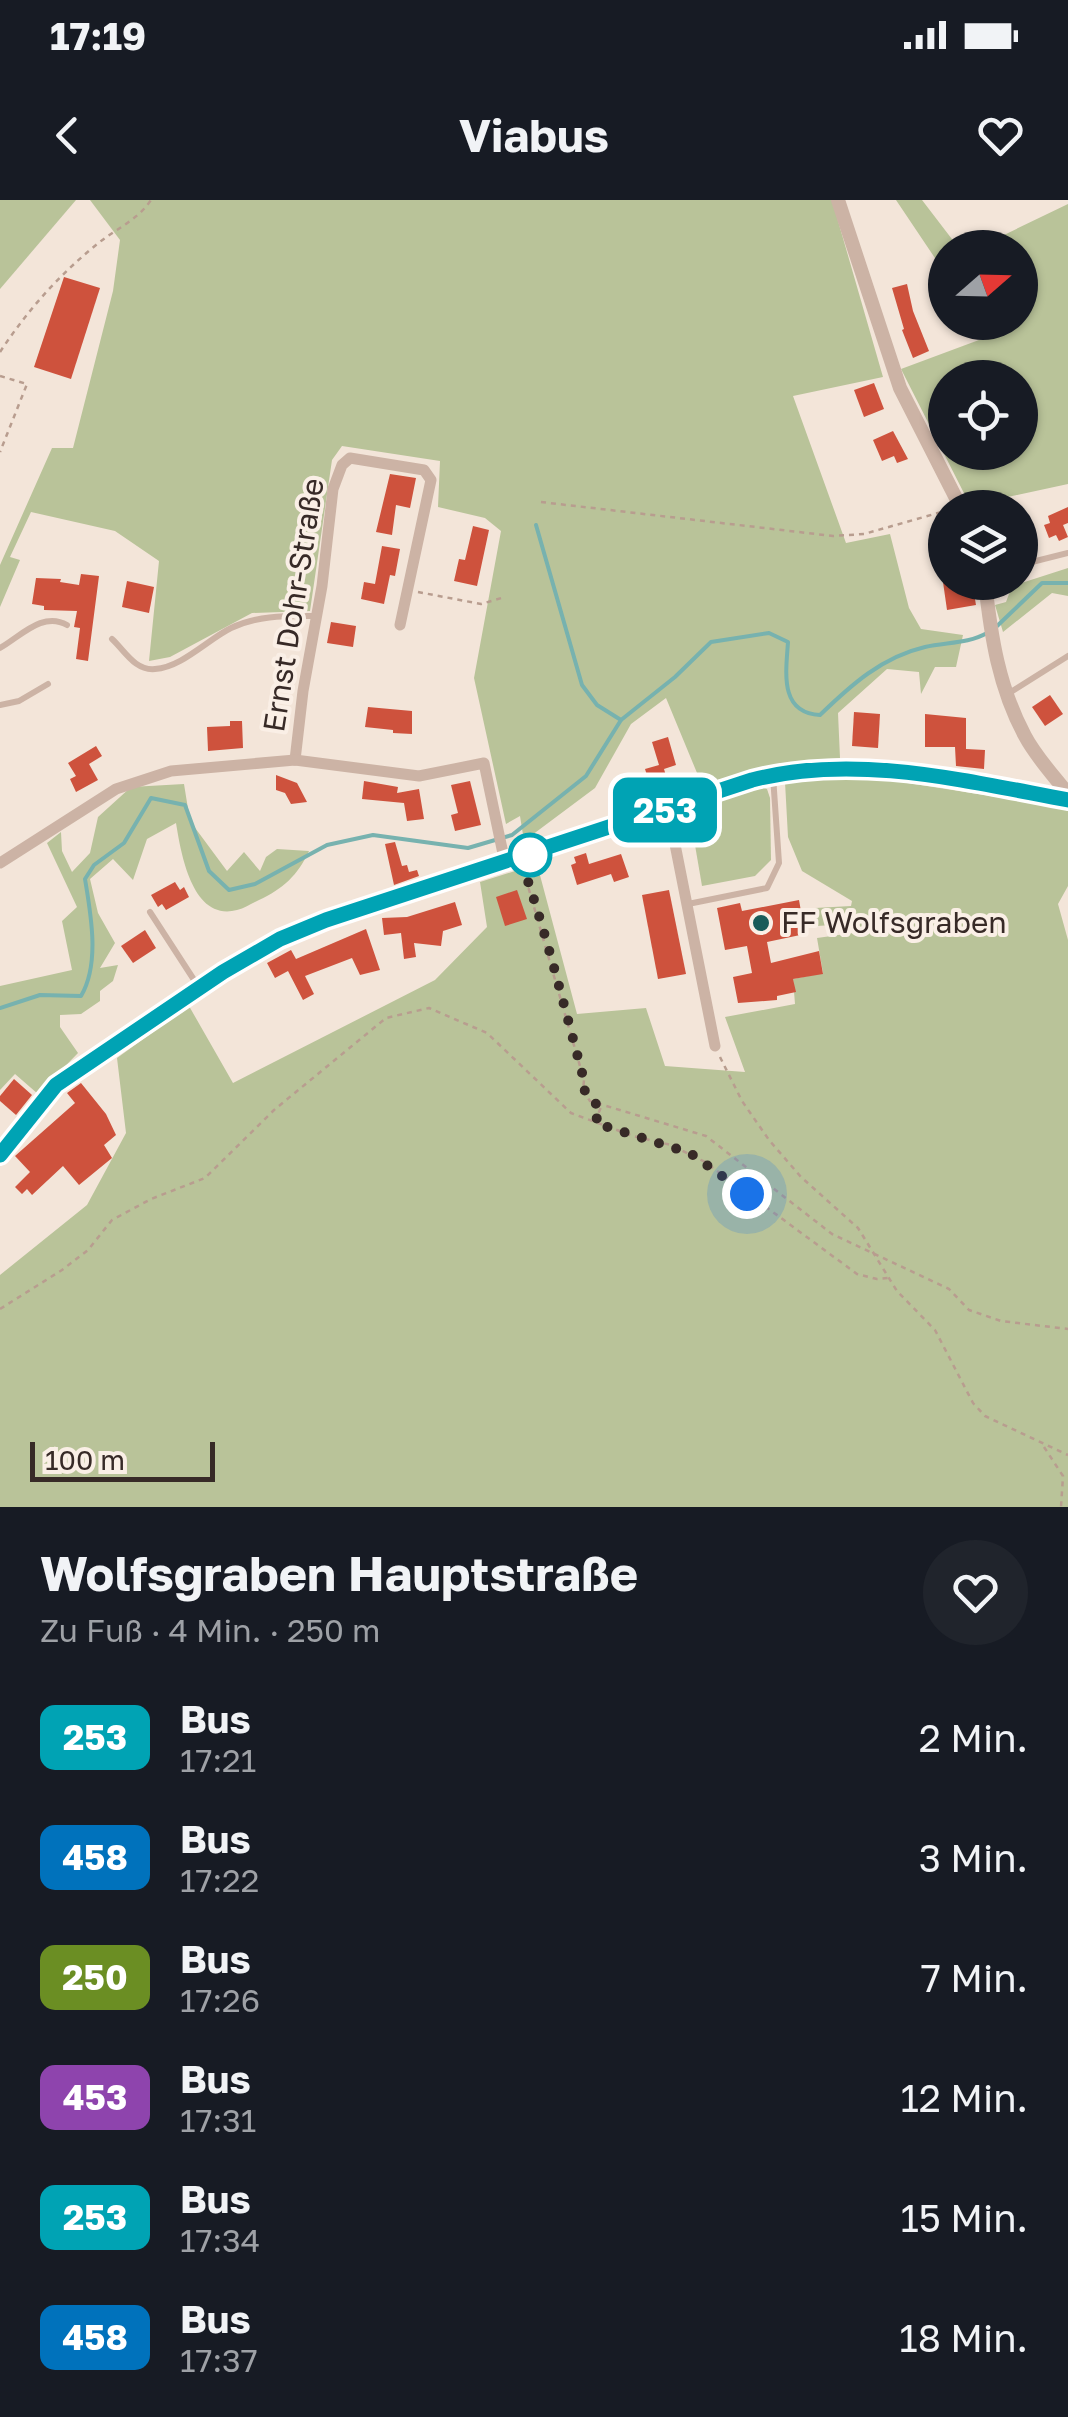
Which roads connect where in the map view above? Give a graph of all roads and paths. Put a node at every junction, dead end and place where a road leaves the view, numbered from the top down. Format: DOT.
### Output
graph roads {
  1 [pos="151,200"];
  2 [pos="838,200"];
  3 [pos="0,352"];
  4 [pos="0,376"];
  5 [pos="0,452"];
  6 [pos="952,490"];
  7 [pos="541,502"];
  8 [pos="928,516"];
  9 [pos="1068,554"];
  10 [pos="1038,561"];
  11 [pos="407,590"];
  12 [pos="505,597"];
  13 [pos="988,600"];
  14 [pos="317,616"];
  15 [pos="400,624"];
  16 [pos="68,625"];
  17 [pos="112,639"];
  18 [pos="0,648"];
  19 [pos="1068,656"];
  20 [pos="48,684"];
  21 [pos="1006,696"];
  22 [pos="0,705"];
  23 [pos="296,760"];
  24 [pos="773,775"];
  25 [pos="1068,797"];
  26 [pos="668,809"];
  27 [pos="509,856"];
  28 [pos="0,864"];
  29 [pos="688,904"];
  30 [pos="150,912"];
  31 [pos="200,987"];
  32 [pos="715,1046"];
  33 [pos="601,1107"];
  34 [pos="595,1123"];
  35 [pos="0,1155"];
  36 [pos="875,1255"];
  37 [pos="888,1278"];
  38 [pos="0,1308"];
  39 [pos="1068,1330"];
  40 [pos="1043,1446"];
  41 [pos="1068,1456"];
  42 [pos="1061,1507"];
  1 -- 3 [label="path"];
  2 -- 6 [label="street"];
  4 -- 5 [label="path"];
  7 -- 8 [label="path"];
  9 -- 10 [label="lane"];
  11 -- 12 [label="path"];
  11 -- 14 [label="street, Ernst Dohr-Straße"];
  11 -- 15 [label="street, Ernst Dohr-Straße"];
  13 -- 21 [label="street"];
  14 -- 17 [label="lane"];
  14 -- 23 [label="street, Ernst Dohr-Straße"];
  16 -- 18 [label="lane"];
  19 -- 21 [label="lane"];
  20 -- 22 [label="lane"];
  21 -- 25 [label="street"];
  23 -- 27 [label="street"];
  23 -- 28 [label="street"];
  24 -- 25 [label="main road"];
  24 -- 26 [label="main road"];
  24 -- 29 [label="lane"];
  26 -- 27 [label="main road"];
  26 -- 29 [label="street"];
  27 -- 31 [label="main road"];
  27 -- 33 [label="path"];
  29 -- 32 [label="street"];
  30 -- 31 [label="lane"];
  31 -- 35 [label="main road"];
  32 -- 36 [label="path"];
  33 -- 34 [label="path"];
  33 -- 36 [label="path"];
  34 -- 37 [label="path"];
  34 -- 38 [label="path"];
  36 -- 37 [label="path"];
  36 -- 39 [label="path"];
  37 -- 40 [label="path"];
  40 -- 41 [label="path"];
  40 -- 42 [label="path"];
}
